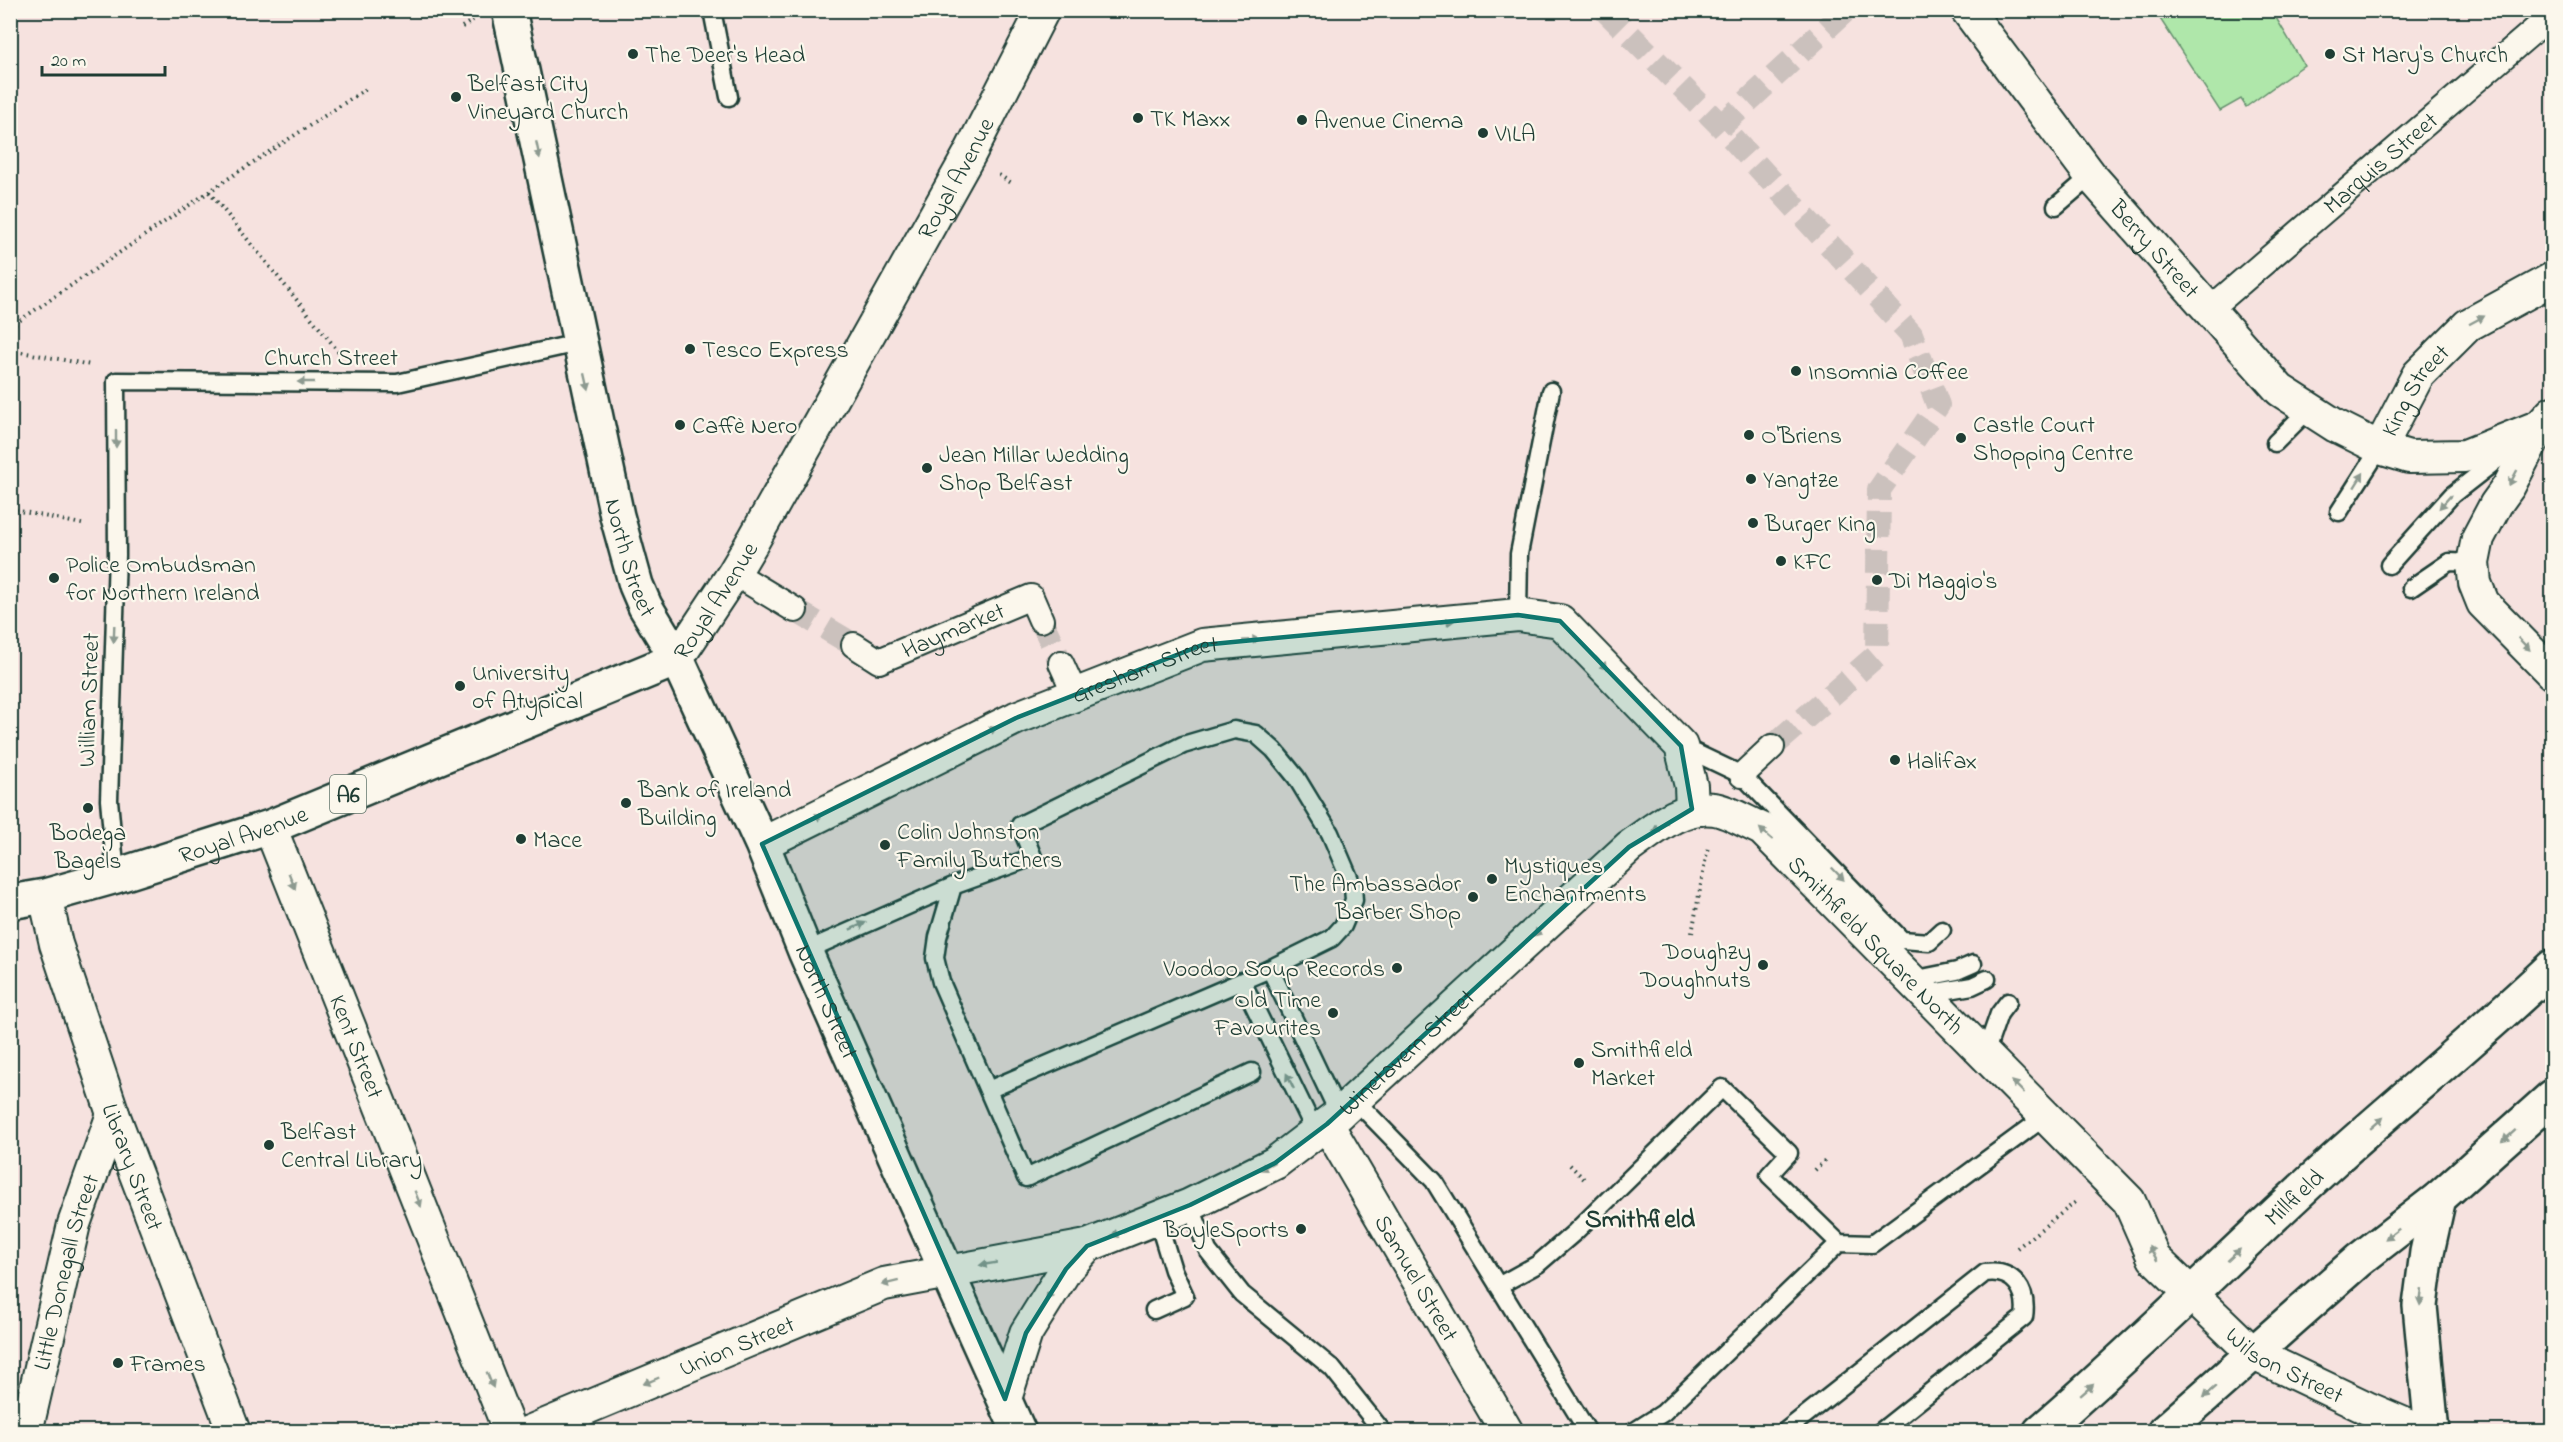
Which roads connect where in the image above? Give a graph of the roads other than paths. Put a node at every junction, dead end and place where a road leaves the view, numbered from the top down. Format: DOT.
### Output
graph roads {
  1 [pos="509,10"];
  2 [pos="712,10"];
  3 [pos="1967,10"];
  4 [pos="1040,11"];
  5 [pos="2553,15"];
  6 [pos="729,98"];
  7 [pos="2091,176"];
  8 [pos="2056,206"];
  9 [pos="2553,279"];
  10 [pos="2209,310"];
  11 [pos="578,343"];
  12 [pos="116,381"];
  13 [pos="1551,391"];
  14 [pos="2309,409"];
  15 [pos="2546,419"];
  16 [pos="2275,443"];
  17 [pos="2380,447"];
  18 [pos="2339,512"];
  19 [pos="2473,563"];
  20 [pos="2389,565"];
  21 [pos="734,573"];
  22 [pos="2411,588"];
  23 [pos="795,610"];
  24 [pos="1518,615"];
  25 [pos="1041,620"];
  26 [pos="854,645"];
  27 [pos="677,659"];
  28 [pos="1061,663"];
  29 [pos="2553,673"];
  30 [pos="1075,694"];
  31 [pos="1681,746"];
  32 [pos="1772,747"];
  33 [pos="1742,775"];
  34 [pos="1704,809"];
  35 [pos="270,826"];
  36 [pos="762,844"];
  37 [pos="116,876"];
  38 [pos="953,886"];
  39 [pos="45,896"];
  40 [pos="10,902"];
  41 [pos="1942,930"];
  42 [pos="805,951"];
  43 [pos="1973,964"];
  44 [pos="2553,967"];
  45 [pos="1270,969"];
  46 [pos="1988,979"];
  47 [pos="1242,981"];
  48 [pos="2553,985"];
  49 [pos="1919,987"];
  50 [pos="2008,1002"];
  51 [pos="2493,1024"];
  52 [pos="1985,1054"];
  53 [pos="1252,1072"];
  54 [pos="987,1090"];
  55 [pos="2553,1097"];
  56 [pos="113,1114"];
  57 [pos="2046,1116"];
  58 [pos="1334,1118"];
  59 [pos="2439,1198"];
  60 [pos="1190,1204"];
  61 [pos="1157,1218"];
  62 [pos="1839,1243"];
  63 [pos="1087,1246"];
  64 [pos="947,1271"];
  65 [pos="1498,1286"];
  66 [pos="2192,1296"];
  67 [pos="1154,1310"];
  68 [pos="2254,1354"];
  69 [pos="1005,1399"];
  70 [pos="26,1431"];
  71 [pos="234,1431"];
  72 [pos="510,1431"];
  73 [pos="529,1431"];
  74 [pos="1019,1431"];
  75 [pos="1383,1431"];
  76 [pos="1507,1431"];
  77 [pos="1588,1431"];
  78 [pos="1633,1431"];
  79 [pos="1784,1431"];
  80 [pos="1880,1431"];
  81 [pos="2040,1431"];
  82 [pos="2164,1431"];
  83 [pos="2423,1431"];
  84 [pos="2432,1431"];
  1 -- 11 [label="main road, North Street, one-way"];
  2 -- 6 [label="lane"];
  3 -- 7 [label="street, Berry Street"];
  4 -- 21 [label="street, Royal Avenue"];
  5 -- 10 [label="street, Marquis Street"];
  7 -- 8 [label="lane"];
  7 -- 10 [label="street, Berry Street"];
  17 -- 9 [label="street, King Street, one-way"];
  10 -- 14 [label="street, Berry Street"];
  11 -- 12 [label="lane, Church Street, one-way"];
  11 -- 27 [label="main road, North Street, one-way"];
  12 -- 37 [label="lane, William Street, one-way"];
  13 -- 24 [label="lane"];
  14 -- 16 [label="lane"];
  14 -- 17 [label="street, Berry Street"];
  15 -- 17 [label="street, King Street"];
  15 -- 19 [label="street, one-way"];
  15 -- 20 [label="lane, one-way"];
  18 -- 17 [label="lane, one-way"];
  19 -- 22 [label="lane"];
  19 -- 29 [label="street, one-way"];
  21 -- 23 [label="street"];
  21 -- 27 [label="street, Royal Avenue"];
  30 -- 24 [label="street, Gresham Street, one-way"];
  24 -- 31 [label="street, Gresham Street, one-way"];
  25 -- 26 [label="street, Haymarket"];
  27 -- 35 [label="main road, Royal Avenue / A6"];
  27 -- 36 [label="main road, North Street"];
  28 -- 30 [label="street"];
  36 -- 30 [label="street, Gresham Street, one-way"];
  31 -- 33 [label="lane"];
  31 -- 34 [label="street"];
  32 -- 33 [label="street"];
  33 -- 41 [label="lane, one-way"];
  49 -- 34 [label="street, Smithfield Square North, one-way"];
  34 -- 58 [label="street, Winetavern Street, one-way"];
  35 -- 37 [label="main road, Royal Avenue / A6"];
  35 -- 72 [label="street, Kent Street, one-way"];
  36 -- 42 [label="main road, North Street"];
  37 -- 39 [label="main road, Royal Avenue / A6"];
  42 -- 38 [label="lane, one-way"];
  38 -- 45 [label="lane"];
  38 -- 54 [label="lane"];
  39 -- 40 [label="main road, Royal Avenue / A6"];
  39 -- 56 [label="street, Library Street"];
  42 -- 64 [label="main road, North Street"];
  43 -- 49 [label="lane"];
  44 -- 51 [label="main road, Millfield"];
  45 -- 47 [label="lane"];
  45 -- 58 [label="lane"];
  46 -- 49 [label="lane"];
  47 -- 54 [label="lane"];
  58 -- 47 [label="lane, one-way"];
  48 -- 51 [label="main road"];
  49 -- 52 [label="street, Smithfield Square North"];
  50 -- 52 [label="lane"];
  66 -- 51 [label="main road, Millfield, one-way"];
  57 -- 52 [label="street, Smithfield Square North, one-way"];
  53 -- 54 [label="lane"];
  55 -- 59 [label="main road, one-way"];
  56 -- 70 [label="street, Little Donegall Street"];
  56 -- 71 [label="street, Library Street"];
  57 -- 62 [label="lane"];
  66 -- 57 [label="street, Smithfield Square North, one-way"];
  58 -- 60 [label="street, Winetavern Street, one-way"];
  58 -- 65 [label="lane"];
  58 -- 76 [label="street, Samuel Street"];
  59 -- 68 [label="main road, one-way"];
  59 -- 84 [label="main road, one-way"];
  60 -- 61 [label="street, Winetavern Street"];
  60 -- 75 [label="lane"];
  61 -- 63 [label="street, Winetavern Street, one-way"];
  61 -- 67 [label="lane"];
  62 -- 65 [label="lane"];
  62 -- 78 [label="lane"];
  63 -- 64 [label="street, Winetavern Street, one-way"];
  63 -- 69 [label="street, Winetavern Street, one-way"];
  64 -- 69 [label="main road, North Street"];
  64 -- 73 [label="street, Union Street, one-way"];
  65 -- 77 [label="lane"];
  66 -- 68 [label="street, Wilson Street"];
  81 -- 66 [label="main road, Millfield, one-way"];
  68 -- 82 [label="main road, one-way"];
  68 -- 83 [label="street, Wilson Street"];
  69 -- 74 [label="main road, North Street"];
  79 -- 80 [label="lane"];
}
